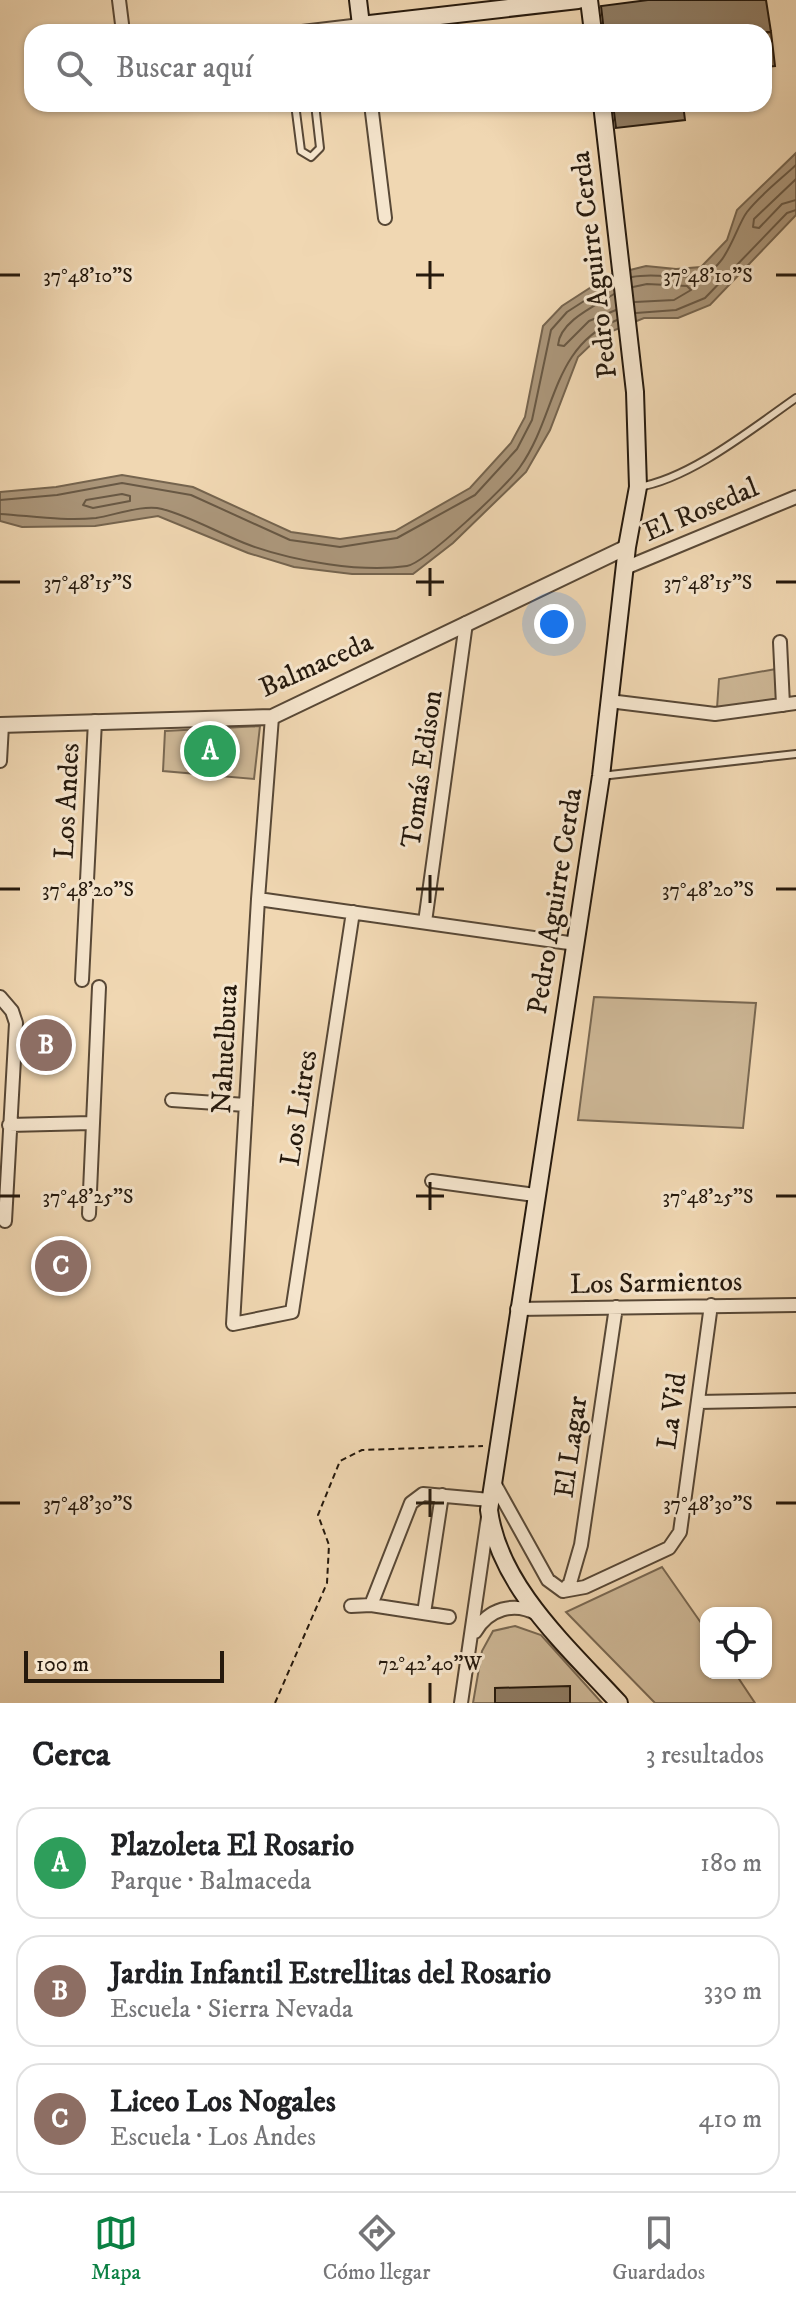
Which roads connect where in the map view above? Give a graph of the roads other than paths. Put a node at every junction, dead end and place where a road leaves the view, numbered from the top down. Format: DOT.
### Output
graph roads {
  1 [pos="119,0"];
  2 [pos="358,0"];
  3 [pos="578,0"];
  4 [pos="589,0"];
  5 [pos="122,24"];
  6 [pos="361,24"];
  7 [pos="399,24"];
  8 [pos="592,24"];
  9 [pos="296,112"];
  10 [pos="316,112"];
  11 [pos="372,112"];
  12 [pos="603,112"];
  13 [pos="385,218"];
  14 [pos="796,398"];
  15 [pos="638,487"];
  16 [pos="796,497"];
  17 [pos="627,547"];
  18 [pos="625,568"];
  19 [pos="466,623"];
  20 [pos="780,642"];
  21 [pos="609,701"];
  22 [pos="789,704"];
  23 [pos="272,717"];
  24 [pos="95,721"];
  25 [pos="1,725"];
  26 [pos="796,754"];
  27 [pos="0,761"];
  28 [pos="601,776"];
  29 [pos="258,899"];
  30 [pos="353,912"];
  31 [pos="425,922"];
  32 [pos="576,944"];
  33 [pos="82,980"];
  34 [pos="99,987"];
  35 [pos="0,997"];
  36 [pos="172,1100"];
  37 [pos="246,1105"];
  38 [pos="91,1123"];
  39 [pos="9,1125"];
  40 [pos="432,1181"];
  41 [pos="535,1195"];
  42 [pos="89,1214"];
  43 [pos="5,1221"];
  44 [pos="711,1305"];
  45 [pos="796,1305"];
  46 [pos="616,1307"];
  47 [pos="517,1309"];
  48 [pos="292,1312"];
  49 [pos="796,1400"];
  50 [pos="698,1402"];
  51 [pos="493,1481"];
  52 [pos="442,1495"];
  53 [pos="490,1505"];
  54 [pos="563,1591"];
  55 [pos="371,1605"];
  56 [pos="351,1606"];
  57 [pos="424,1613"];
  58 [pos="449,1617"];
  59 [pos="546,1622"];
  60 [pos="471,1643"];
  61 [pos="461,1703"];
  62 [pos="619,1703"];
  1 -- 5 [label="street"];
  2 -- 6 [label="main road"];
  3 -- 7 [label="main road"];
  4 -- 8 [label="main road"];
  9 -- 10 [label="lane"];
  11 -- 13 [label="street"];
  12 -- 15 [label="main road, Pedro Aguirre Cerda"];
  14 -- 15 [label="lane"];
  15 -- 17 [label="main road, Pedro Aguirre Cerda"];
  16 -- 18 [label="street, El Rosedal"];
  17 -- 18 [label="main road, Pedro Aguirre Cerda"];
  17 -- 19 [label="street, Balmaceda"];
  18 -- 21 [label="main road, Pedro Aguirre Cerda"];
  19 -- 23 [label="street, Balmaceda"];
  19 -- 31 [label="street, Tomás Edison"];
  20 -- 22 [label="street"];
  21 -- 22 [label="street"];
  21 -- 28 [label="main road, Pedro Aguirre Cerda"];
  23 -- 24 [label="street, Balmaceda"];
  23 -- 29 [label="street, Nahuelbuta"];
  24 -- 25 [label="street, Balmaceda"];
  24 -- 33 [label="street, Los Andes"];
  25 -- 27 [label="street"];
  26 -- 28 [label="lane"];
  28 -- 32 [label="main road, Pedro Aguirre Cerda"];
  29 -- 30 [label="street"];
  29 -- 37 [label="street, Nahuelbuta"];
  30 -- 31 [label="street"];
  30 -- 48 [label="street, Los Litres"];
  31 -- 32 [label="street"];
  32 -- 41 [label="main road, Pedro Aguirre Cerda"];
  34 -- 38 [label="street"];
  35 -- 39 [label="street"];
  36 -- 37 [label="street"];
  37 -- 48 [label="street, Nahuelbuta"];
  38 -- 39 [label="street"];
  38 -- 42 [label="street"];
  39 -- 43 [label="street"];
  40 -- 41 [label="street"];
  41 -- 47 [label="main road, Pedro Aguirre Cerda"];
  44 -- 45 [label="street, Los Sarmientos"];
  44 -- 46 [label="street, Los Sarmientos"];
  44 -- 50 [label="street, La Vid"];
  46 -- 47 [label="street, Los Sarmientos"];
  46 -- 54 [label="street, El Lagar"];
  47 -- 51 [label="main road, Pedro Aguirre Cerda"];
  49 -- 50 [label="street"];
  50 -- 54 [label="street, La Vid"];
  51 -- 53 [label="main road, Pedro Aguirre Cerda"];
  51 -- 54 [label="street"];
  52 -- 53 [label="street"];
  52 -- 55 [label="street"];
  52 -- 57 [label="street"];
  53 -- 59 [label="main road"];
  53 -- 60 [label="street, Pedro Aguirre Cerda"];
  55 -- 56 [label="street"];
  55 -- 57 [label="street"];
  57 -- 58 [label="street"];
  59 -- 60 [label="street"];
  59 -- 62 [label="main road"];
  60 -- 61 [label="street, Pedro Aguirre Cerda"];
}
